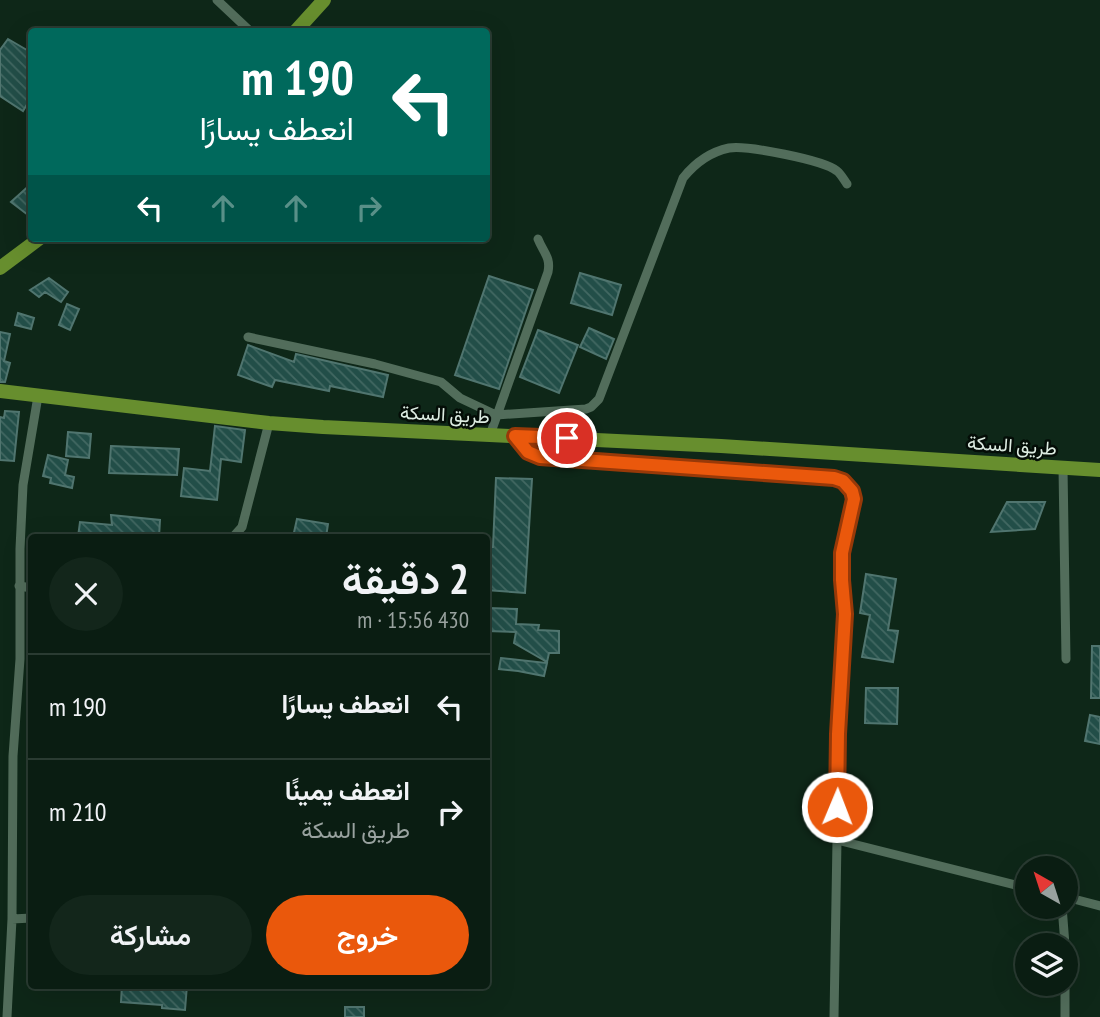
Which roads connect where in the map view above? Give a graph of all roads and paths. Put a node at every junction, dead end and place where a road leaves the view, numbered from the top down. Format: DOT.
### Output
graph roads {
  1 [pos="217,0"];
  2 [pos="324,0"];
  3 [pos="247,28"];
  4 [pos="299,28"];
  5 [pos="847,184"];
  6 [pos="538,239"];
  7 [pos="35,242"];
  8 [pos="0,268"];
  9 [pos="248,337"];
  10 [pos="0,391"];
  11 [pos="38,396"];
  12 [pos="496,415"];
  13 [pos="269,423"];
  14 [pos="490,435"];
  15 [pos="515,436"];
  16 [pos="1063,468"];
  17 [pos="1100,470"];
  18 [pos="236,534"];
  19 [pos="19,586"];
  20 [pos="28,588"];
  21 [pos="1066,659"];
  22 [pos="837,840"];
  23 [pos="1015,885"];
  24 [pos="1078,900"];
  25 [pos="0,906"];
  26 [pos="12,906"];
  27 [pos="1100,906"];
  28 [pos="28,918"];
  29 [pos="12,919"];
  30 [pos="1065,996"];
  31 [pos="7,1017"];
  32 [pos="834,1017"];
  33 [pos="1065,1017"];
  1 -- 3 [label="street"];
  2 -- 4 [label="main road"];
  5 -- 12 [label="street"];
  6 -- 12 [label="street"];
  7 -- 8 [label="main road"];
  9 -- 12 [label="street"];
  10 -- 11 [label="main road, طريق السكة"];
  11 -- 13 [label="main road, طريق السكة"];
  11 -- 19 [label="street"];
  12 -- 14 [label="street"];
  13 -- 14 [label="main road, طريق السكة"];
  13 -- 18 [label="street"];
  14 -- 15 [label="main road, طريق السكة"];
  15 -- 16 [label="main road, طريق السكة"];
  15 -- 22 [label="street"];
  16 -- 17 [label="main road, طريق السكة"];
  16 -- 21 [label="street"];
  19 -- 20 [label="street"];
  19 -- 26 [label="street"];
  22 -- 23 [label="street"];
  22 -- 32 [label="street"];
  24 -- 27 [label="street"];
  25 -- 26 [label="street"];
  26 -- 29 [label="street"];
  28 -- 29 [label="street"];
  29 -- 31 [label="street"];
  30 -- 33 [label="street"];
}
